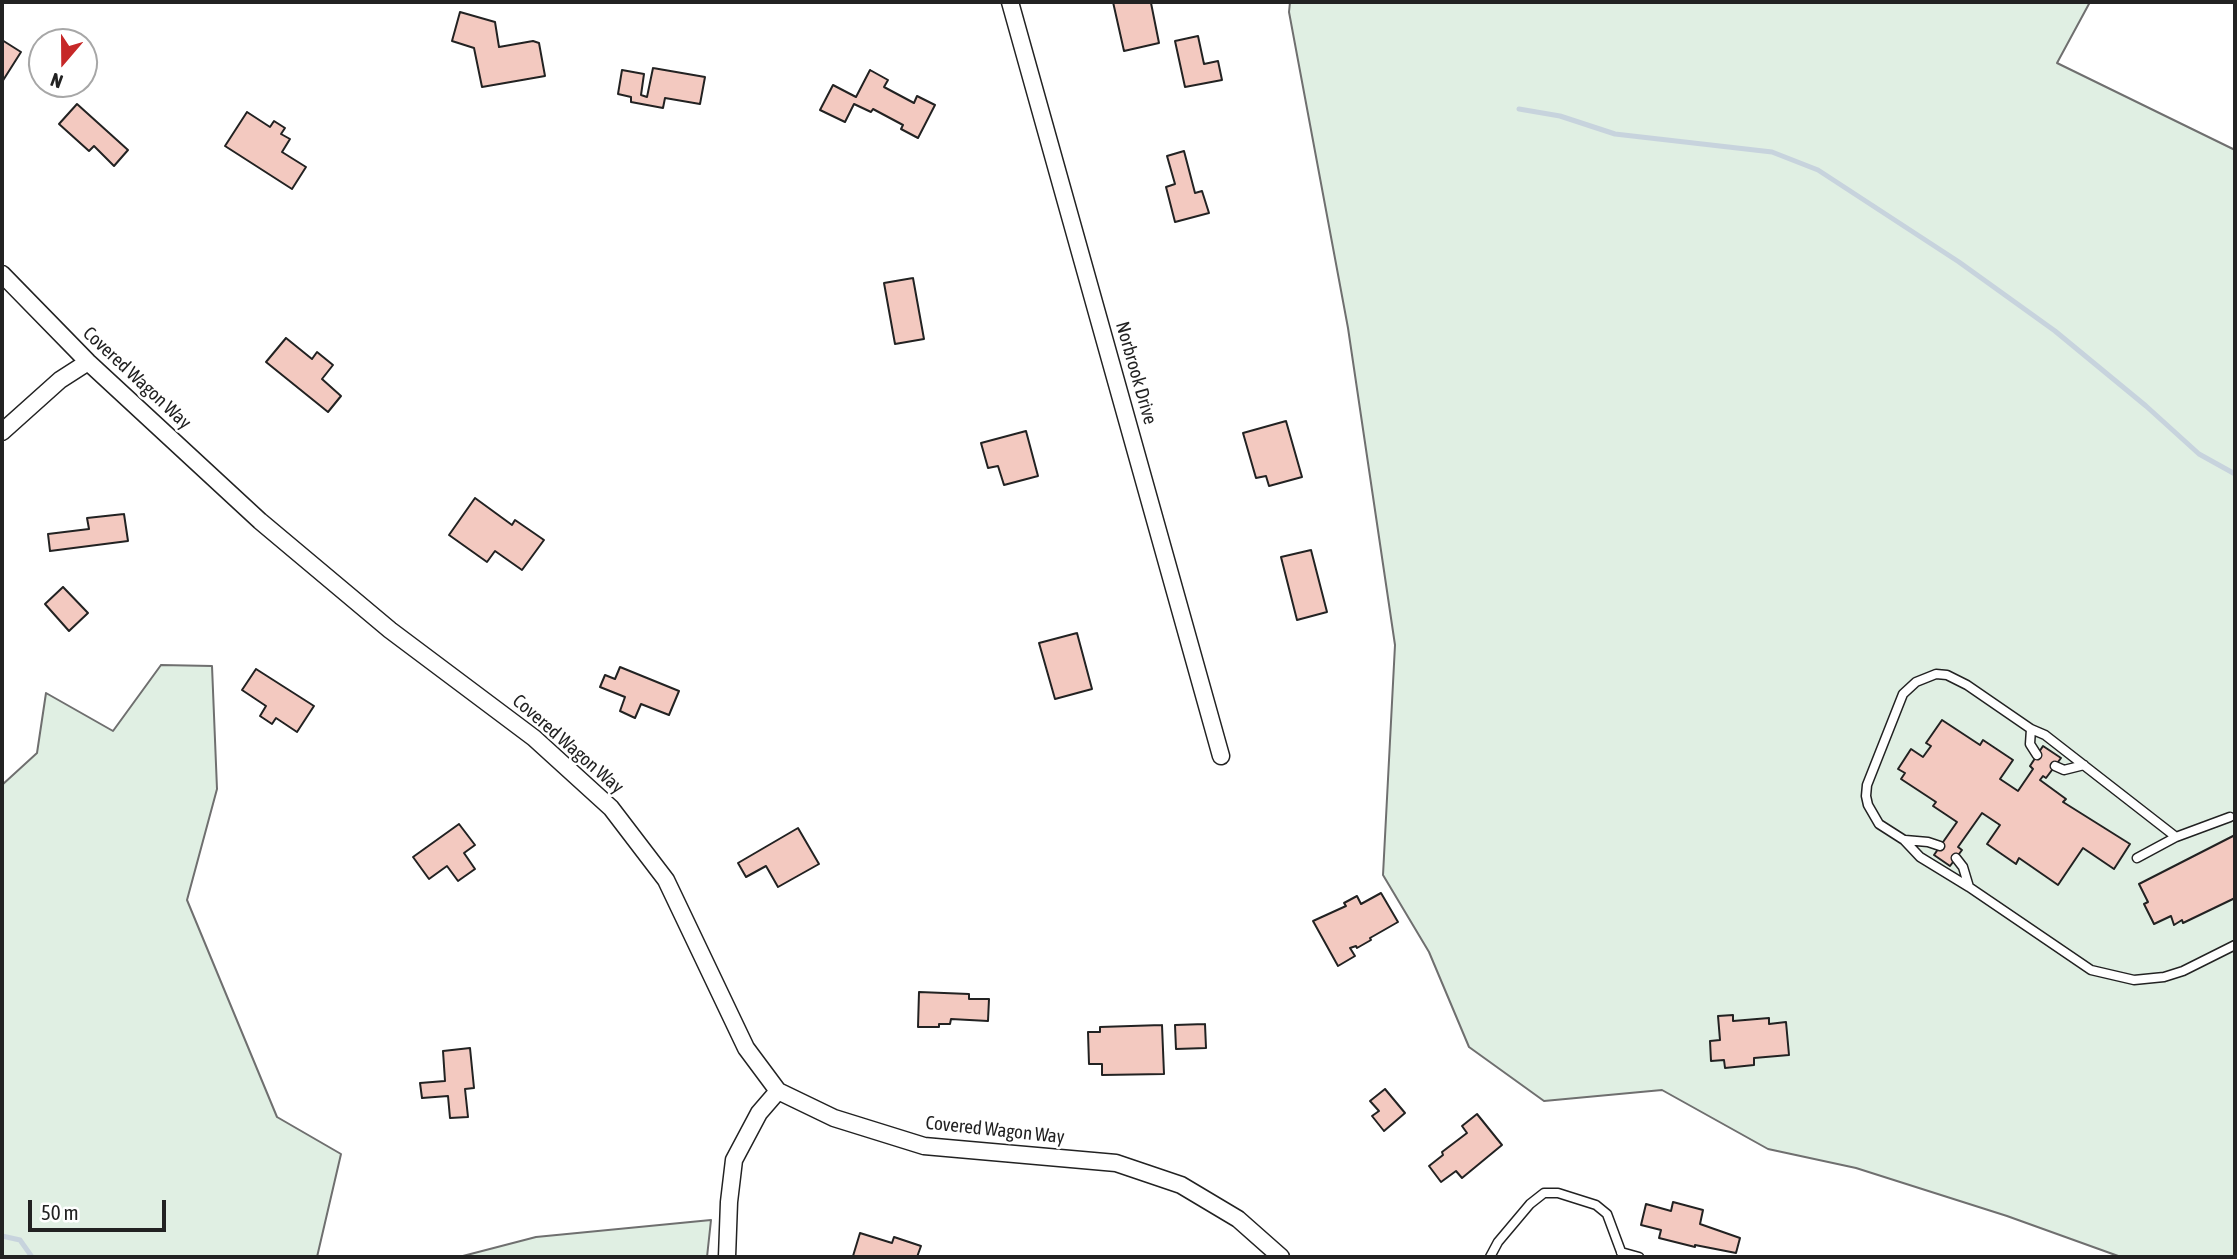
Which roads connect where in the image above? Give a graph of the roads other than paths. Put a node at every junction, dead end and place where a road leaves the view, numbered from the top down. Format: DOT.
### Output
graph roads {
  1 [pos="1010,2"];
  2 [pos="2,274"];
  3 [pos="88,362"];
  4 [pos="2,432"];
  5 [pos="2031,729"];
  6 [pos="2037,754"];
  7 [pos="1221,756"];
  8 [pos="2084,765"];
  9 [pos="2055,766"];
  10 [pos="2230,817"];
  11 [pos="2176,837"];
  12 [pos="1904,840"];
  13 [pos="1940,846"];
  14 [pos="1956,858"];
  15 [pos="2137,858"];
  16 [pos="1969,887"];
  17 [pos="2235,945"];
  18 [pos="779,1091"];
  19 [pos="1622,1254"];
  20 [pos="727,1257"];
  21 [pos="1281,1257"];
  22 [pos="1490,1257"];
  23 [pos="1639,1257"];
  1 -- 7 [label="street, Norbrook Drive"];
  2 -- 3 [label="street, Covered Wagon Way"];
  3 -- 4 [label="street"];
  3 -- 18 [label="street, Covered Wagon Way"];
  5 -- 6 [label="lane"];
  5 -- 8 [label="lane"];
  5 -- 12 [label="lane"];
  8 -- 9 [label="lane"];
  8 -- 11 [label="lane"];
  10 -- 11 [label="lane"];
  11 -- 15 [label="lane"];
  12 -- 13 [label="lane"];
  12 -- 16 [label="lane"];
  14 -- 16 [label="lane"];
  16 -- 17 [label="lane"];
  18 -- 20 [label="street"];
  18 -- 21 [label="street, Covered Wagon Way"];
  19 -- 22 [label="lane"];
  19 -- 23 [label="lane"];
}
